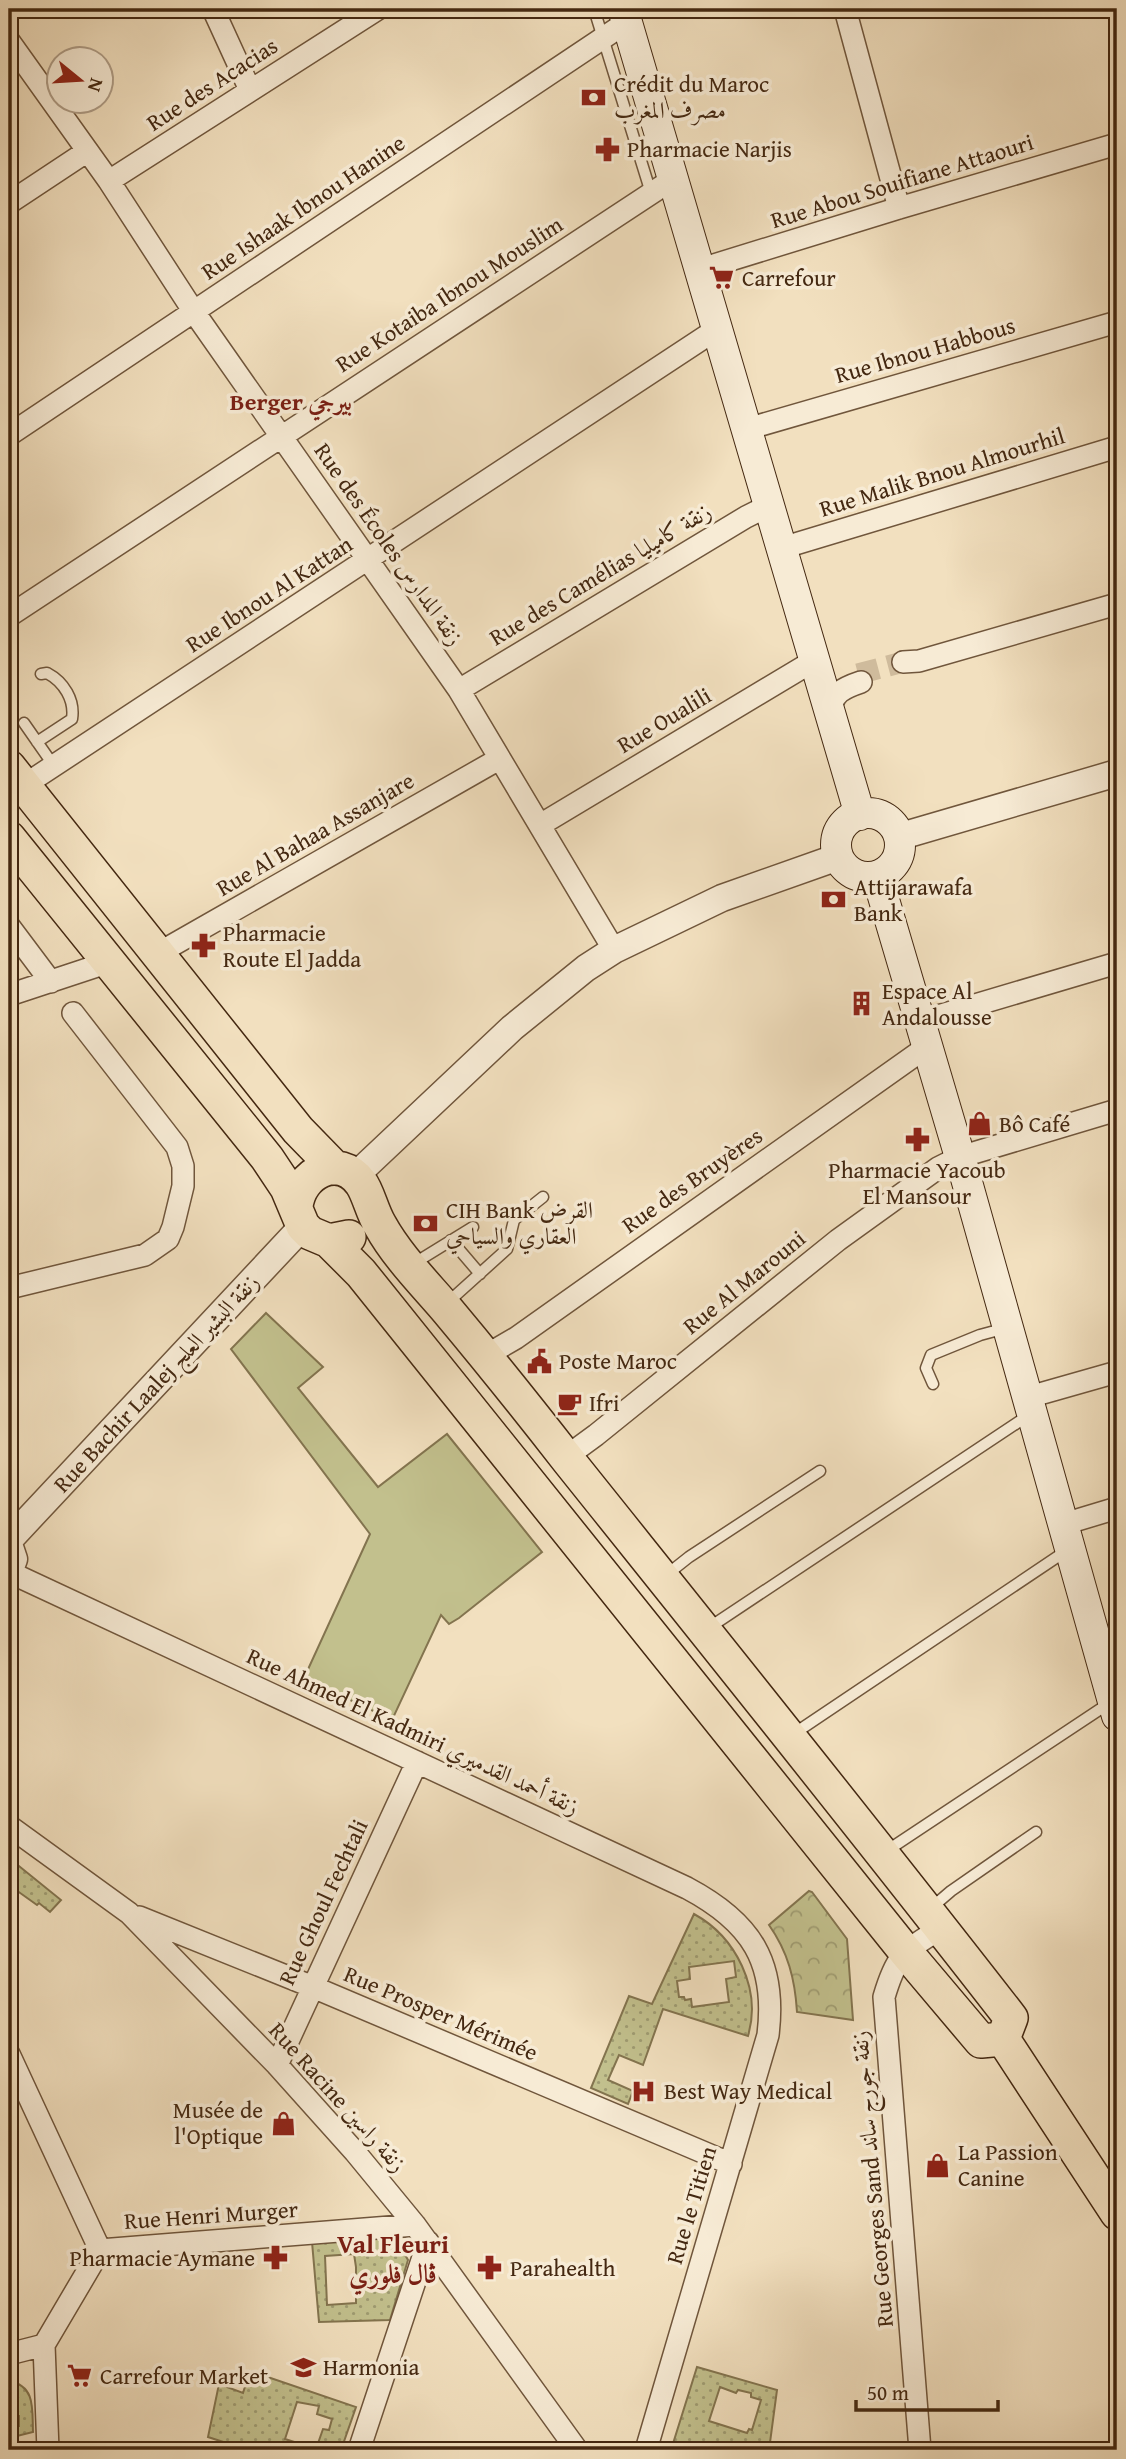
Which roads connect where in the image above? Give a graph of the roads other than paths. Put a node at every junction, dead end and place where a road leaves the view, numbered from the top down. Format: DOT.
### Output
graph roads {
  1 [pos="213,9"];
  2 [pos="378,9"];
  3 [pos="594,9"];
  4 [pos="845,9"];
  5 [pos="618,23"];
  6 [pos="9,41"];
  7 [pos="250,90"];
  8 [pos="1117,144"];
  9 [pos="86,152"];
  10 [pos="109,181"];
  11 [pos="662,186"];
  12 [pos="9,203"];
  13 [pos="899,208"];
  14 [pos="701,269"];
  15 [pos="194,312"];
  16 [pos="1117,321"];
  17 [pos="718,328"];
  18 [pos="747,429"];
  19 [pos="9,435"];
  20 [pos="281,436"];
  21 [pos="1117,447"];
  22 [pos="770,505"];
  23 [pos="782,548"];
  24 [pos="368,560"];
  25 [pos="1117,604"];
  26 [pos="9,616"];
  27 [pos="816,663"];
  28 [pos="909,664"];
  29 [pos="41,674"];
  30 [pos="459,690"];
  31 [pos="830,713"];
  32 [pos="24,723"];
  33 [pos="37,742"];
  34 [pos="499,759"];
  35 [pos="54,766"];
  36 [pos="1117,773"];
  37 [pos="16,776"];
  38 [pos="860,815"];
  39 [pos="540,825"];
  40 [pos="898,837"];
  41 [pos="9,838"];
  42 [pos="838,857"];
  43 [pos="877,876"];
  44 [pos="13,938"];
  45 [pos="614,950"];
  46 [pos="158,954"];
  47 [pos="109,962"];
  48 [pos="1117,963"];
  49 [pos="51,982"];
  50 [pos="9,995"];
  51 [pos="72,1013"];
  52 [pos="924,1033"];
  53 [pos="1117,1110"];
  54 [pos="960,1157"];
  55 [pos="353,1182"];
  56 [pos="543,1197"];
  57 [pos="309,1224"];
  58 [pos="474,1227"];
  59 [pos="452,1240"];
  60 [pos="410,1265"];
  61 [pos="480,1274"];
  62 [pos="9,1289"];
  63 [pos="444,1306"];
  64 [pos="1009,1328"];
  65 [pos="485,1356"];
  66 [pos="1117,1372"];
  67 [pos="933,1384"];
  68 [pos="1031,1405"];
  69 [pos="566,1457"];
  70 [pos="820,1471"];
  71 [pos="1117,1508"];
  72 [pos="1068,1536"];
  73 [pos="9,1542"];
  74 [pos="9,1572"];
  75 [pos="663,1578"];
  76 [pos="705,1631"];
  77 [pos="1115,1709"];
  78 [pos="790,1737"];
  79 [pos="418,1762"];
  80 [pos="9,1826"];
  81 [pos="1036,1832"];
  82 [pos="883,1853"];
  83 [pos="129,1913"];
  84 [pos="934,1920"];
  85 [pos="905,1951"];
  86 [pos="766,1972"];
  87 [pos="313,1987"];
  88 [pos="1003,2039"];
  89 [pos="9,2054"];
  90 [pos="277,2065"];
  91 [pos="731,2164"];
  92 [pos="1117,2213"];
  93 [pos="422,2233"];
  94 [pos="100,2250"];
  95 [pos="44,2345"];
  96 [pos="9,2354"];
  97 [pos="48,2450"];
  98 [pos="359,2450"];
  99 [pos="577,2450"];
  100 [pos="646,2450"];
  101 [pos="920,2450"];
  1 -- 7 [label="street"];
  2 -- 7 [label="street, Rue des Acacias"];
  3 -- 5 [label="lane"];
  4 -- 13 [label="street"];
  5 -- 11 [label="main road"];
  5 -- 15 [label="street, Rue Ishaak Ibnou Hanine"];
  6 -- 9 [label="street, Rue des Écoles زنقة المدارس"];
  7 -- 10 [label="street, Rue des Acacias"];
  8 -- 13 [label="street, Rue Abou Souifiane Attaouri"];
  9 -- 10 [label="street, Rue des Écoles زنقة المدارس"];
  9 -- 12 [label="street"];
  10 -- 15 [label="street, Rue des Écoles زنقة المدارس"];
  11 -- 14 [label="main road"];
  11 -- 20 [label="street, Rue Kotaiba Ibnou Mouslim"];
  13 -- 14 [label="street, Rue Abou Souifiane Attaouri"];
  14 -- 17 [label="main road"];
  15 -- 19 [label="street, Rue Ishaak Ibnou Hanine"];
  15 -- 20 [label="street, Rue des Écoles زنقة المدارس"];
  16 -- 18 [label="street, Rue Ibnou Habbous"];
  17 -- 18 [label="main road"];
  17 -- 24 [label="street, Rue Ibnou Al Kattan"];
  18 -- 22 [label="main road"];
  20 -- 24 [label="street, Rue des Écoles زنقة المدارس"];
  20 -- 26 [label="street, Rue Kotaiba Ibnou Mouslim"];
  21 -- 23 [label="street, Rue Malik Bnou Almourhil"];
  22 -- 23 [label="main road"];
  22 -- 30 [label="street, Rue des Camélias زنقة كاميليا"];
  23 -- 27 [label="main road"];
  24 -- 30 [label="street, Rue des Écoles زنقة المدارس"];
  24 -- 35 [label="street, Rue Ibnou Al Kattan"];
  25 -- 28 [label="street"];
  27 -- 31 [label="main road"];
  27 -- 31 [label="street"];
  27 -- 39 [label="street, Rue Oualili"];
  29 -- 33 [label="lane"];
  30 -- 34 [label="street, Rue des Écoles زنقة المدارس"];
  31 -- 38 [label="main road"];
  32 -- 33 [label="lane"];
  33 -- 35 [label="lane"];
  34 -- 39 [label="street, Rue des Écoles زنقة المدارس"];
  34 -- 46 [label="street, Rue Al Bahaa Assanjare"];
  35 -- 37 [label="street, Rue Ibnou Al Kattan"];
  36 -- 40 [label="street"];
  37 -- 46 [label="main road"];
  38 -- 40 [label="main road"];
  38 -- 42 [label="main road"];
  39 -- 45 [label="street, Rue des Écoles زنقة المدارس"];
  40 -- 43 [label="main road"];
  41 -- 47 [label="main road"];
  42 -- 43 [label="main road"];
  42 -- 45 [label="street"];
  43 -- 52 [label="main road"];
  44 -- 49 [label="street"];
  45 -- 55 [label="street"];
  46 -- 55 [label="main road"];
  47 -- 49 [label="street"];
  47 -- 57 [label="main road"];
  48 -- 52 [label="street, Rue des Bruyères"];
  49 -- 50 [label="street"];
  51 -- 62 [label="street"];
  52 -- 54 [label="main road"];
  52 -- 65 [label="street, Rue des Bruyères"];
  53 -- 54 [label="street, Rue Al Marouni"];
  54 -- 64 [label="main road"];
  54 -- 69 [label="street, Rue Al Marouni"];
  55 -- 57 [label="main road"];
  55 -- 57 [label="main road"];
  55 -- 60 [label="main road"];
  56 -- 61 [label="lane"];
  57 -- 73 [label="street, Rue Bachir Laalej زنقة البشير العلج"];
  57 -- 85 [label="main road"];
  58 -- 59 [label="lane"];
  59 -- 60 [label="lane"];
  59 -- 61 [label="lane"];
  60 -- 63 [label="main road"];
  61 -- 63 [label="lane"];
  63 -- 65 [label="main road"];
  64 -- 67 [label="lane"];
  64 -- 68 [label="main road"];
  65 -- 69 [label="main road"];
  66 -- 68 [label="street"];
  68 -- 72 [label="main road"];
  68 -- 76 [label="lane"];
  69 -- 75 [label="main road"];
  70 -- 75 [label="lane"];
  71 -- 72 [label="street"];
  72 -- 77 [label="main road"];
  72 -- 78 [label="lane"];
  73 -- 74 [label="street"];
  74 -- 79 [label="street, Rue Ahmed El Kadmiri زنقة أحمد القدميري"];
  75 -- 76 [label="main road"];
  76 -- 78 [label="main road"];
  77 -- 82 [label="lane"];
  78 -- 82 [label="main road"];
  79 -- 86 [label="street, Rue Ahmed El Kadmiri زنقة أحمد القدميري"];
  79 -- 87 [label="street, Rue Ghoul Fechtali"];
  80 -- 83 [label="street, Rue Racine زنقة راسين"];
  81 -- 84 [label="lane"];
  82 -- 84 [label="main road"];
  83 -- 87 [label="street, Rue Prosper Mérimée"];
  83 -- 90 [label="street, Rue Racine زنقة راسين"];
  84 -- 85 [label="street, Rue Georges Sand زنقة جورج ساند"];
  84 -- 88 [label="main road"];
  85 -- 88 [label="main road"];
  85 -- 101 [label="street, Rue Georges Sand زنقة جورج ساند"];
  86 -- 91 [label="street, Rue le Titien"];
  87 -- 90 [label="street, Rue Ghoul Fechtali"];
  87 -- 91 [label="street, Rue Prosper Mérimée"];
  88 -- 92 [label="main road"];
  89 -- 94 [label="street"];
  90 -- 93 [label="street, Rue Racine زنقة راسين"];
  91 -- 100 [label="street, Rue le Titien"];
  93 -- 94 [label="street, Rue Henri Murger"];
  93 -- 98 [label="street"];
  93 -- 99 [label="street, Rue Racine زنقة راسين"];
  94 -- 95 [label="street, Rue Henri Murger"];
  95 -- 96 [label="street"];
  95 -- 97 [label="street"];
}
